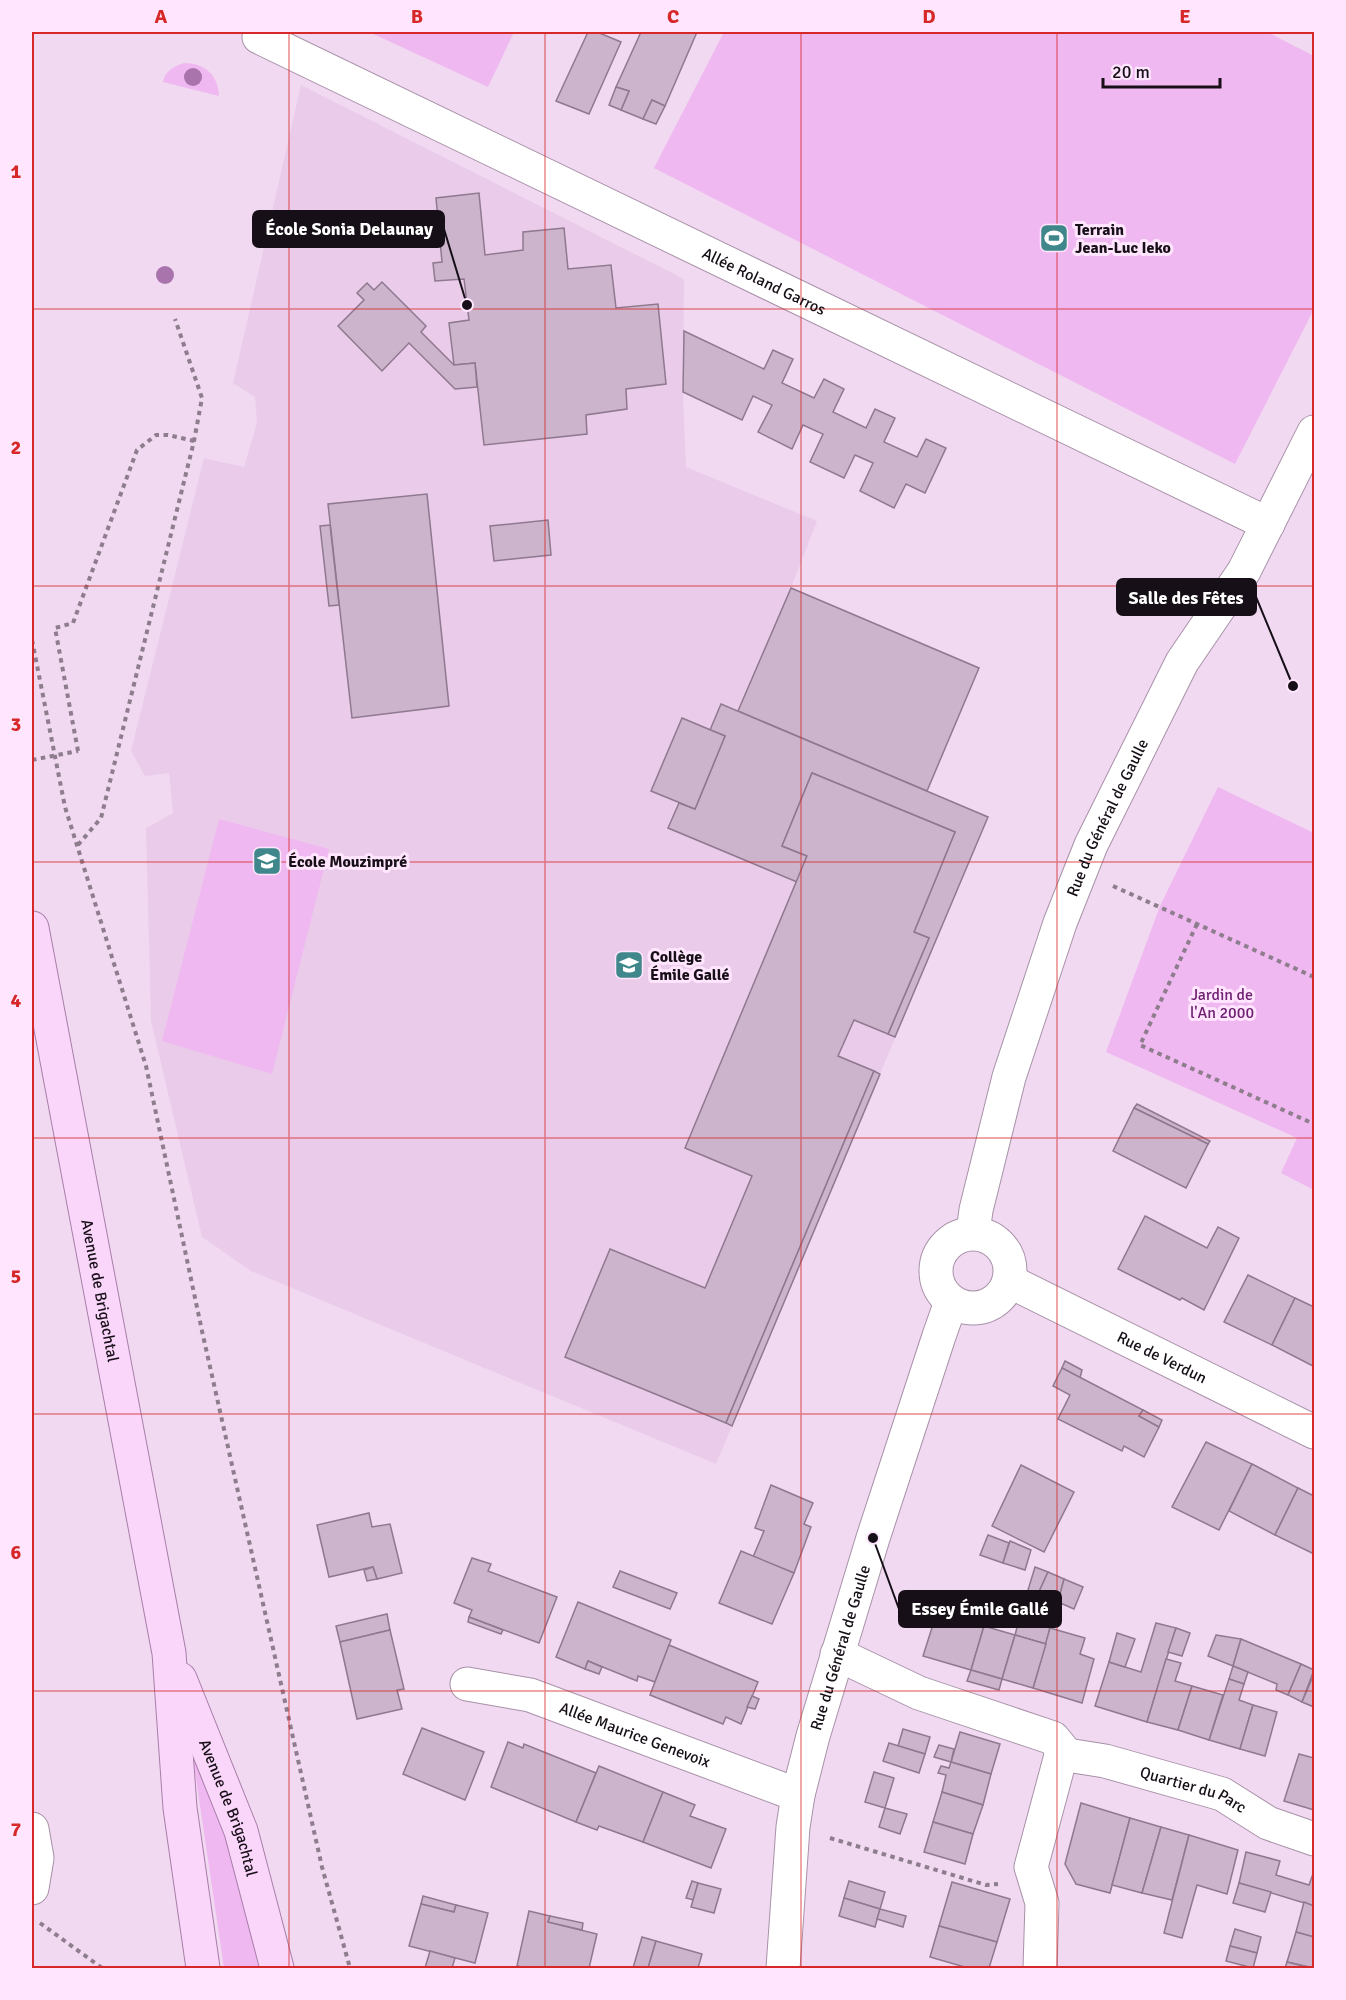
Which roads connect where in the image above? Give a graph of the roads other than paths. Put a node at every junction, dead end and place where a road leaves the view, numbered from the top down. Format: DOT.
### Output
graph roads {
  1 [pos="259,37"];
  2 [pos="1314,432"];
  3 [pos="1268,524"];
  4 [pos="32,928"];
  5 [pos="973,1233"];
  6 [pos="1009,1281"];
  7 [pos="951,1302"];
  8 [pos="1314,1432"];
  9 [pos="169,1653"];
  10 [pos="837,1654"];
  11 [pos="467,1684"];
  12 [pos="1067,1755"];
  13 [pos="798,1795"];
  14 [pos="32,1829"];
  15 [pos="1314,1839"];
  16 [pos="32,1888"];
  17 [pos="203,1968"];
  18 [pos="277,1968"];
  19 [pos="783,1968"];
  20 [pos="1040,1968"];
  1 -- 3 [label="street, Allée Roland Garros"];
  2 -- 3 [label="street, Rue du Général de Gaulle"];
  3 -- 5 [label="street, Rue du Général de Gaulle"];
  4 -- 9 [label="main road, Avenue de Brigachtal"];
  5 -- 6 [label="street"];
  5 -- 7 [label="street"];
  6 -- 7 [label="street"];
  6 -- 8 [label="street, Rue de Verdun"];
  7 -- 10 [label="street, Rue du Général de Gaulle"];
  9 -- 17 [label="main road, Avenue de Brigachtal"];
  9 -- 18 [label="main road, Avenue de Brigachtal"];
  10 -- 12 [label="street"];
  10 -- 13 [label="street, Rue du Général de Gaulle"];
  11 -- 13 [label="street, Allée Maurice Genevoix"];
  12 -- 15 [label="street, Quartier du Parc"];
  12 -- 20 [label="street"];
  13 -- 19 [label="street, Rue du Général de Gaulle"];
  14 -- 16 [label="street"];
}
